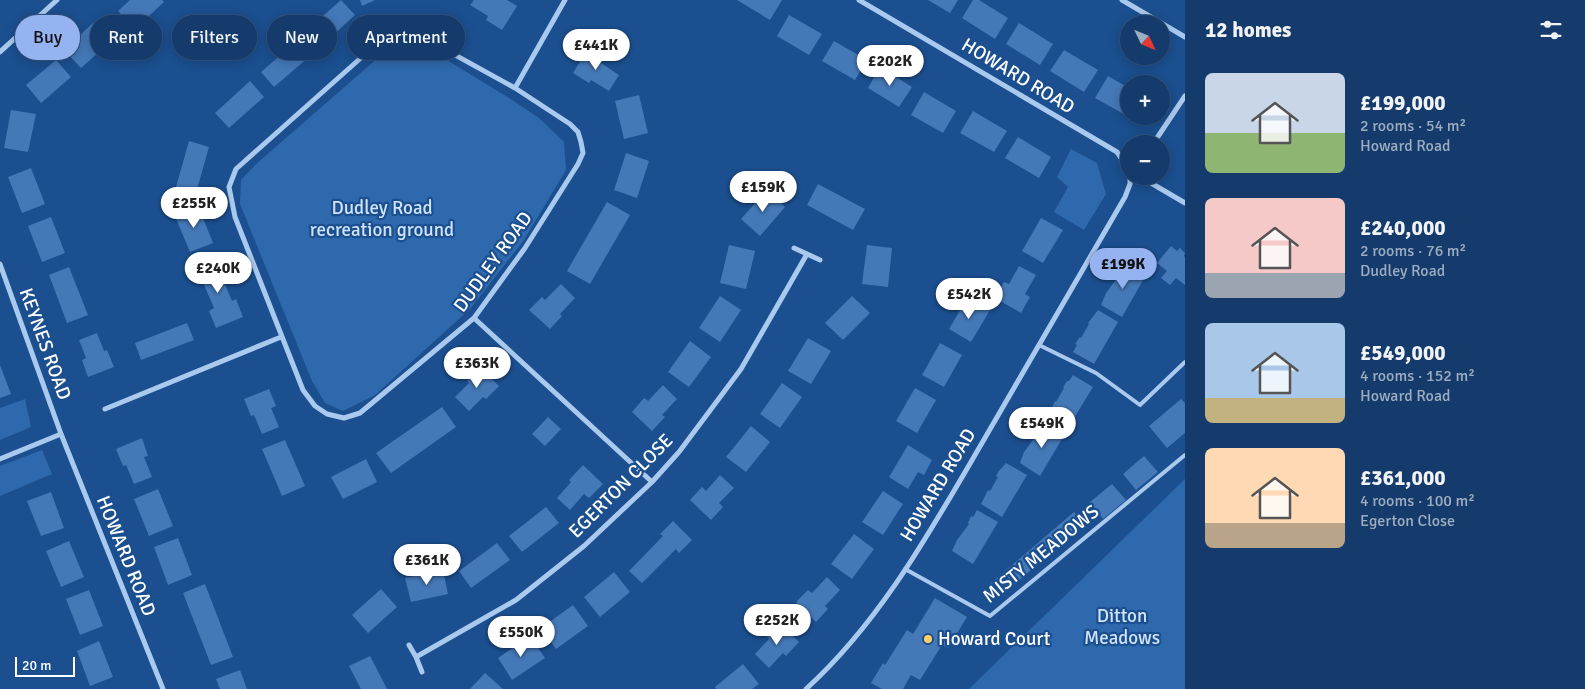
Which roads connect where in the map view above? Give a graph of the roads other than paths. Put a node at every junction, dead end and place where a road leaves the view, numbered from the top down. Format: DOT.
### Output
graph roads {
  1 [pos="57,0"];
  2 [pos="566,0"];
  3 [pos="859,0"];
  4 [pos="1122,0"];
  5 [pos="1185,37"];
  6 [pos="0,52"];
  7 [pos="515,88"];
  8 [pos="1185,96"];
  9 [pos="1159,135"];
  10 [pos="1120,156"];
  11 [pos="1130,185"];
  12 [pos="1154,185"];
  13 [pos="1185,203"];
  14 [pos="794,248"];
  15 [pos="807,254"];
  16 [pos="820,260"];
  17 [pos="0,264"];
  18 [pos="474,318"];
  19 [pos="281,337"];
  20 [pos="1039,345"];
  21 [pos="1185,362"];
  22 [pos="105,409"];
  23 [pos="61,434"];
  24 [pos="1185,455"];
  25 [pos="0,459"];
  26 [pos="652,482"];
  27 [pos="905,569"];
  28 [pos="409,645"];
  29 [pos="416,657"];
  30 [pos="422,672"];
  31 [pos="163,689"];
  32 [pos="806,689"];
  1 -- 6 [label="street"];
  2 -- 7 [label="street"];
  3 -- 10 [label="street, HOWARD ROAD"];
  4 -- 5 [label="street"];
  7 -- 18 [label="street, DUDLEY ROAD"];
  7 -- 19 [label="street, DUDLEY ROAD"];
  8 -- 9 [label="street"];
  11 -- 20 [label="street, HOWARD ROAD"];
  12 -- 13 [label="street"];
  14 -- 15 [label="street"];
  15 -- 16 [label="street"];
  15 -- 26 [label="street, EGERTON CLOSE"];
  17 -- 23 [label="street, KEYNES ROAD"];
  18 -- 19 [label="street, DUDLEY ROAD"];
  18 -- 26 [label="street"];
  19 -- 22 [label="street"];
  20 -- 21 [label="lane"];
  20 -- 27 [label="street, HOWARD ROAD"];
  23 -- 25 [label="street"];
  23 -- 31 [label="street, HOWARD ROAD"];
  24 -- 27 [label="lane, MISTY MEADOWS"];
  26 -- 29 [label="street, EGERTON CLOSE"];
  27 -- 32 [label="street, HOWARD ROAD"];
  28 -- 29 [label="street"];
  29 -- 30 [label="street"];
}
